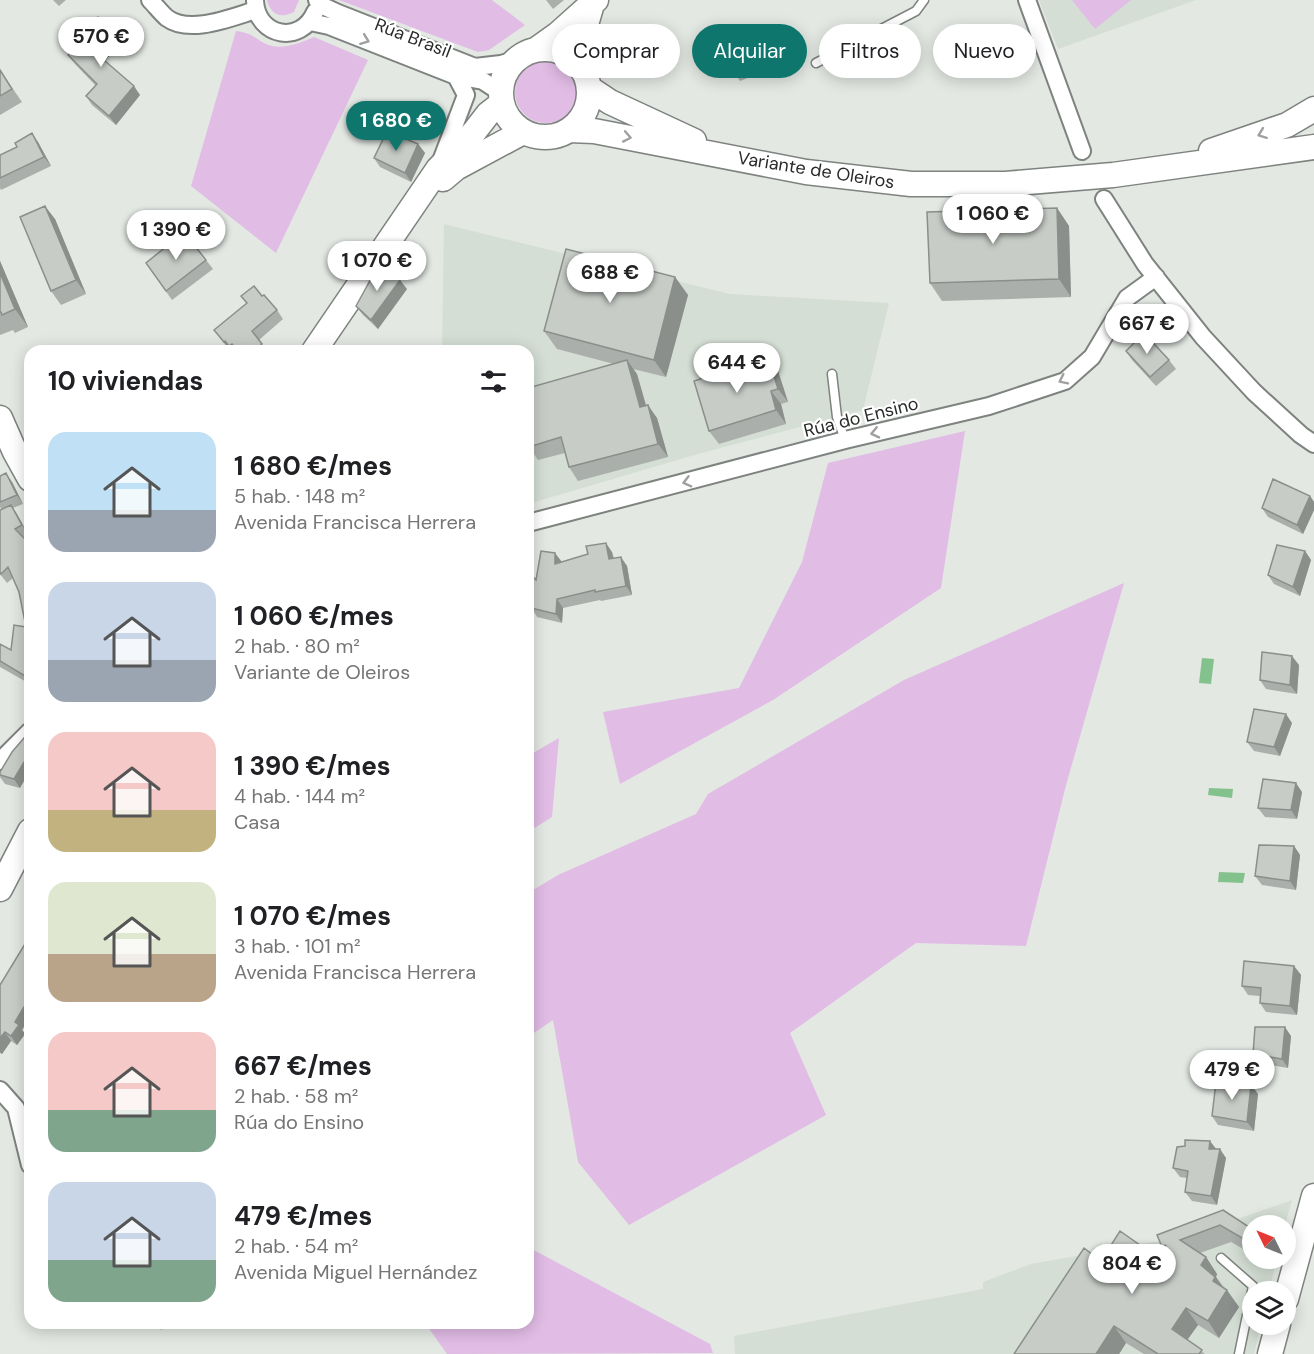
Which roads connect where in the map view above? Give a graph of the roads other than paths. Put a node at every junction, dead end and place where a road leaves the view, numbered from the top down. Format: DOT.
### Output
graph roads {
  1 [pos="150,0"];
  2 [pos="317,0"];
  3 [pos="924,0"];
  4 [pos="1027,0"];
  5 [pos="594,2"];
  6 [pos="256,5"];
  7 [pos="310,22"];
  8 [pos="586,24"];
  9 [pos="537,49"];
  10 [pos="552,49"];
  11 [pos="515,60"];
  12 [pos="816,63"];
  13 [pos="456,76"];
  14 [pos="586,78"];
  15 [pos="589,88"];
  16 [pos="501,98"];
  17 [pos="1314,109"];
  18 [pos="569,130"];
  19 [pos="523,132"];
  20 [pos="1314,147"];
  21 [pos="1082,151"];
  22 [pos="720,154"];
  23 [pos="1163,167"];
  24 [pos="438,169"];
  25 [pos="1104,199"];
  26 [pos="415,201"];
  27 [pos="1156,277"];
  28 [pos="318,345"];
  29 [pos="832,375"];
  30 [pos="0,418"];
  31 [pos="845,440"];
  32 [pos="1314,444"];
  33 [pos="24,469"];
  34 [pos="534,521"];
  35 [pos="24,737"];
  36 [pos="0,761"];
  37 [pos="24,843"];
  38 [pos="0,889"];
  39 [pos="0,1090"];
  40 [pos="24,1141"];
  41 [pos="1314,1196"];
  42 [pos="1221,1258"];
  43 [pos="1291,1281"];
  44 [pos="1275,1335"];
  45 [pos="1239,1354"];
  46 [pos="1270,1354"];
  1 -- 6 [label="street"];
  2 -- 7 [label="street"];
  2 -- 11 [label="street, Rúa Brasil"];
  3 -- 12 [label="lane"];
  4 -- 21 [label="street"];
  5 -- 8 [label="main road"];
  5 -- 9 [label="main road"];
  6 -- 7 [label="street"];
  7 -- 13 [label="street, Rúa Brasil, one-way"];
  9 -- 10 [label="main road"];
  9 -- 11 [label="main road"];
  11 -- 16 [label="main road"];
  13 -- 16 [label="street, Rúa Brasil"];
  13 -- 24 [label="street"];
  14 -- 15 [label="main road"];
  15 -- 18 [label="main road"];
  15 -- 22 [label="main road, Variante de Oleiros"];
  16 -- 19 [label="main road"];
  16 -- 24 [label="main road"];
  17 -- 23 [label="main road, one-way"];
  18 -- 19 [label="main road"];
  18 -- 22 [label="main road, Variante de Oleiros, one-way"];
  19 -- 26 [label="main road"];
  20 -- 23 [label="main road"];
  22 -- 23 [label="main road, Variante de Oleiros"];
  24 -- 26 [label="main road"];
  25 -- 27 [label="street"];
  26 -- 28 [label="main road"];
  27 -- 31 [label="street, Rúa do Ensino, one-way"];
  27 -- 32 [label="street"];
  29 -- 31 [label="lane"];
  30 -- 33 [label="main road"];
  31 -- 34 [label="street, Rúa do Ensino, one-way"];
  35 -- 36 [label="street"];
  37 -- 38 [label="main road"];
  39 -- 40 [label="street"];
  41 -- 43 [label="main road"];
  42 -- 45 [label="lane"];
  44 -- 46 [label="main road"];
}
